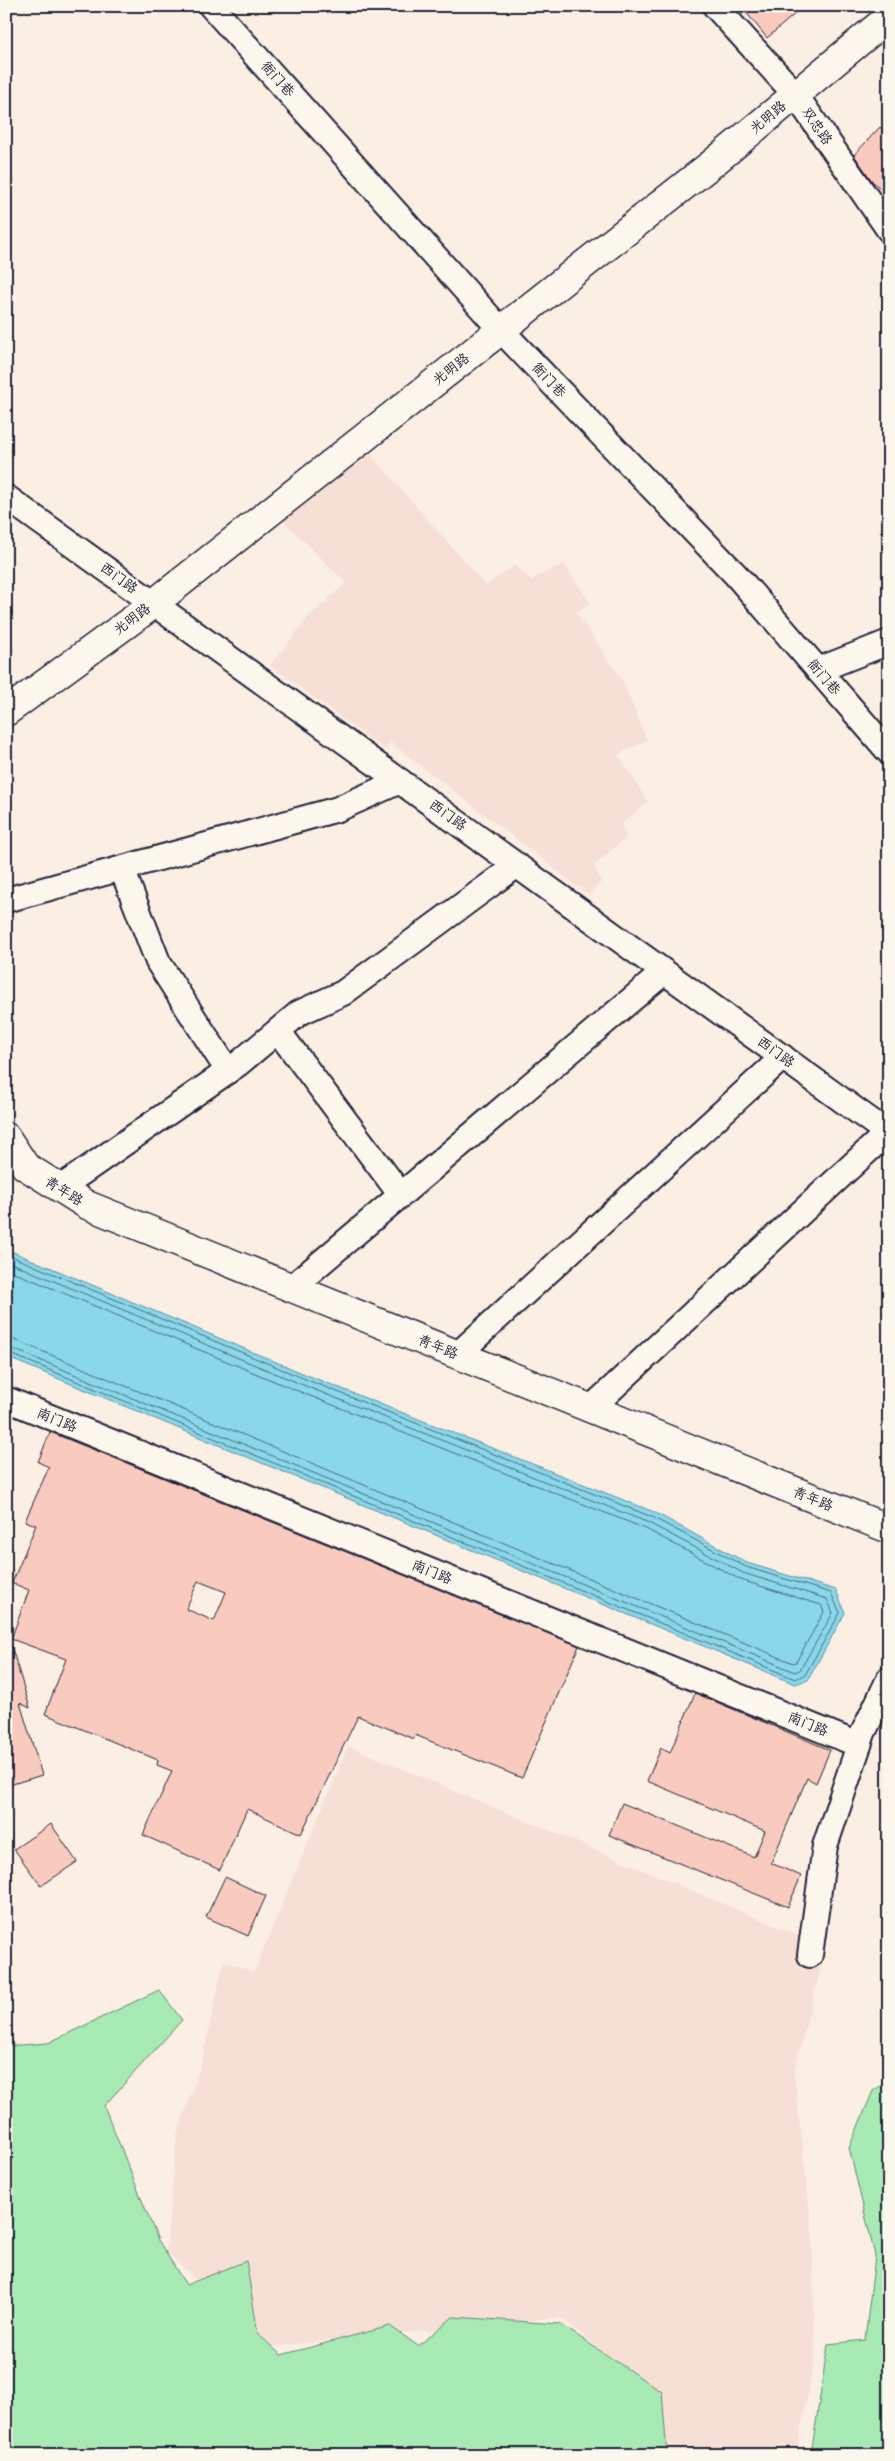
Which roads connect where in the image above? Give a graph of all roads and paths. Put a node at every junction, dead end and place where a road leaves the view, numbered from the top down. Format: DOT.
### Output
graph roads {
  1 [pos="211,6"];
  2 [pos="715,6"];
  3 [pos="889,17"];
  4 [pos="795,94"];
  5 [pos="889,230"];
  6 [pos="501,330"];
  7 [pos="6,497"];
  8 [pos="154,603"];
  9 [pos="889,642"];
  10 [pos="818,670"];
  11 [pos="6,712"];
  12 [pos="889,752"];
  13 [pos="400,781"];
  14 [pos="517,865"];
  15 [pos="122,869"];
  16 [pos="6,900"];
  17 [pos="664,972"];
  18 [pos="278,1031"];
  19 [pos="783,1058"];
  20 [pos="228,1071"];
  21 [pos="888,1132"];
  22 [pos="6,1137"];
  23 [pos="60,1188"];
  24 [pos="400,1195"];
  25 [pos="290,1288"];
  26 [pos="457,1355"];
  27 [pos="6,1399"];
  28 [pos="590,1409"];
  29 [pos="889,1529"];
  30 [pos="889,1679"];
  31 [pos="861,1739"];
  32 [pos="810,1955"];
  1 -- 6 [label="street, 衙门巷"];
  2 -- 4 [label="street, 双忠路"];
  3 -- 4 [label="street, 光明路"];
  4 -- 5 [label="street, 双忠路"];
  4 -- 6 [label="street, 光明路"];
  6 -- 8 [label="street, 光明路"];
  6 -- 10 [label="street, 衙门巷"];
  7 -- 8 [label="street, 西门路"];
  8 -- 11 [label="street, 光明路"];
  8 -- 13 [label="street, 西门路"];
  9 -- 10 [label="street"];
  10 -- 12 [label="street, 衙门巷"];
  13 -- 14 [label="street, 西门路"];
  13 -- 15 [label="street"];
  14 -- 17 [label="street, 西门路"];
  14 -- 18 [label="street"];
  15 -- 16 [label="street"];
  15 -- 20 [label="street"];
  17 -- 19 [label="street, 西门路"];
  17 -- 24 [label="street"];
  18 -- 20 [label="street"];
  18 -- 24 [label="street"];
  19 -- 21 [label="street, 西门路"];
  19 -- 26 [label="street"];
  20 -- 23 [label="street"];
  21 -- 28 [label="street"];
  22 -- 23 [label="street, 青年路"];
  23 -- 25 [label="street, 青年路"];
  24 -- 25 [label="street"];
  25 -- 26 [label="street, 青年路"];
  26 -- 28 [label="street, 青年路"];
  27 -- 31 [label="street, 南门路"];
  28 -- 29 [label="street, 青年路"];
  30 -- 31 [label="street"];
  31 -- 32 [label="street"];
}
